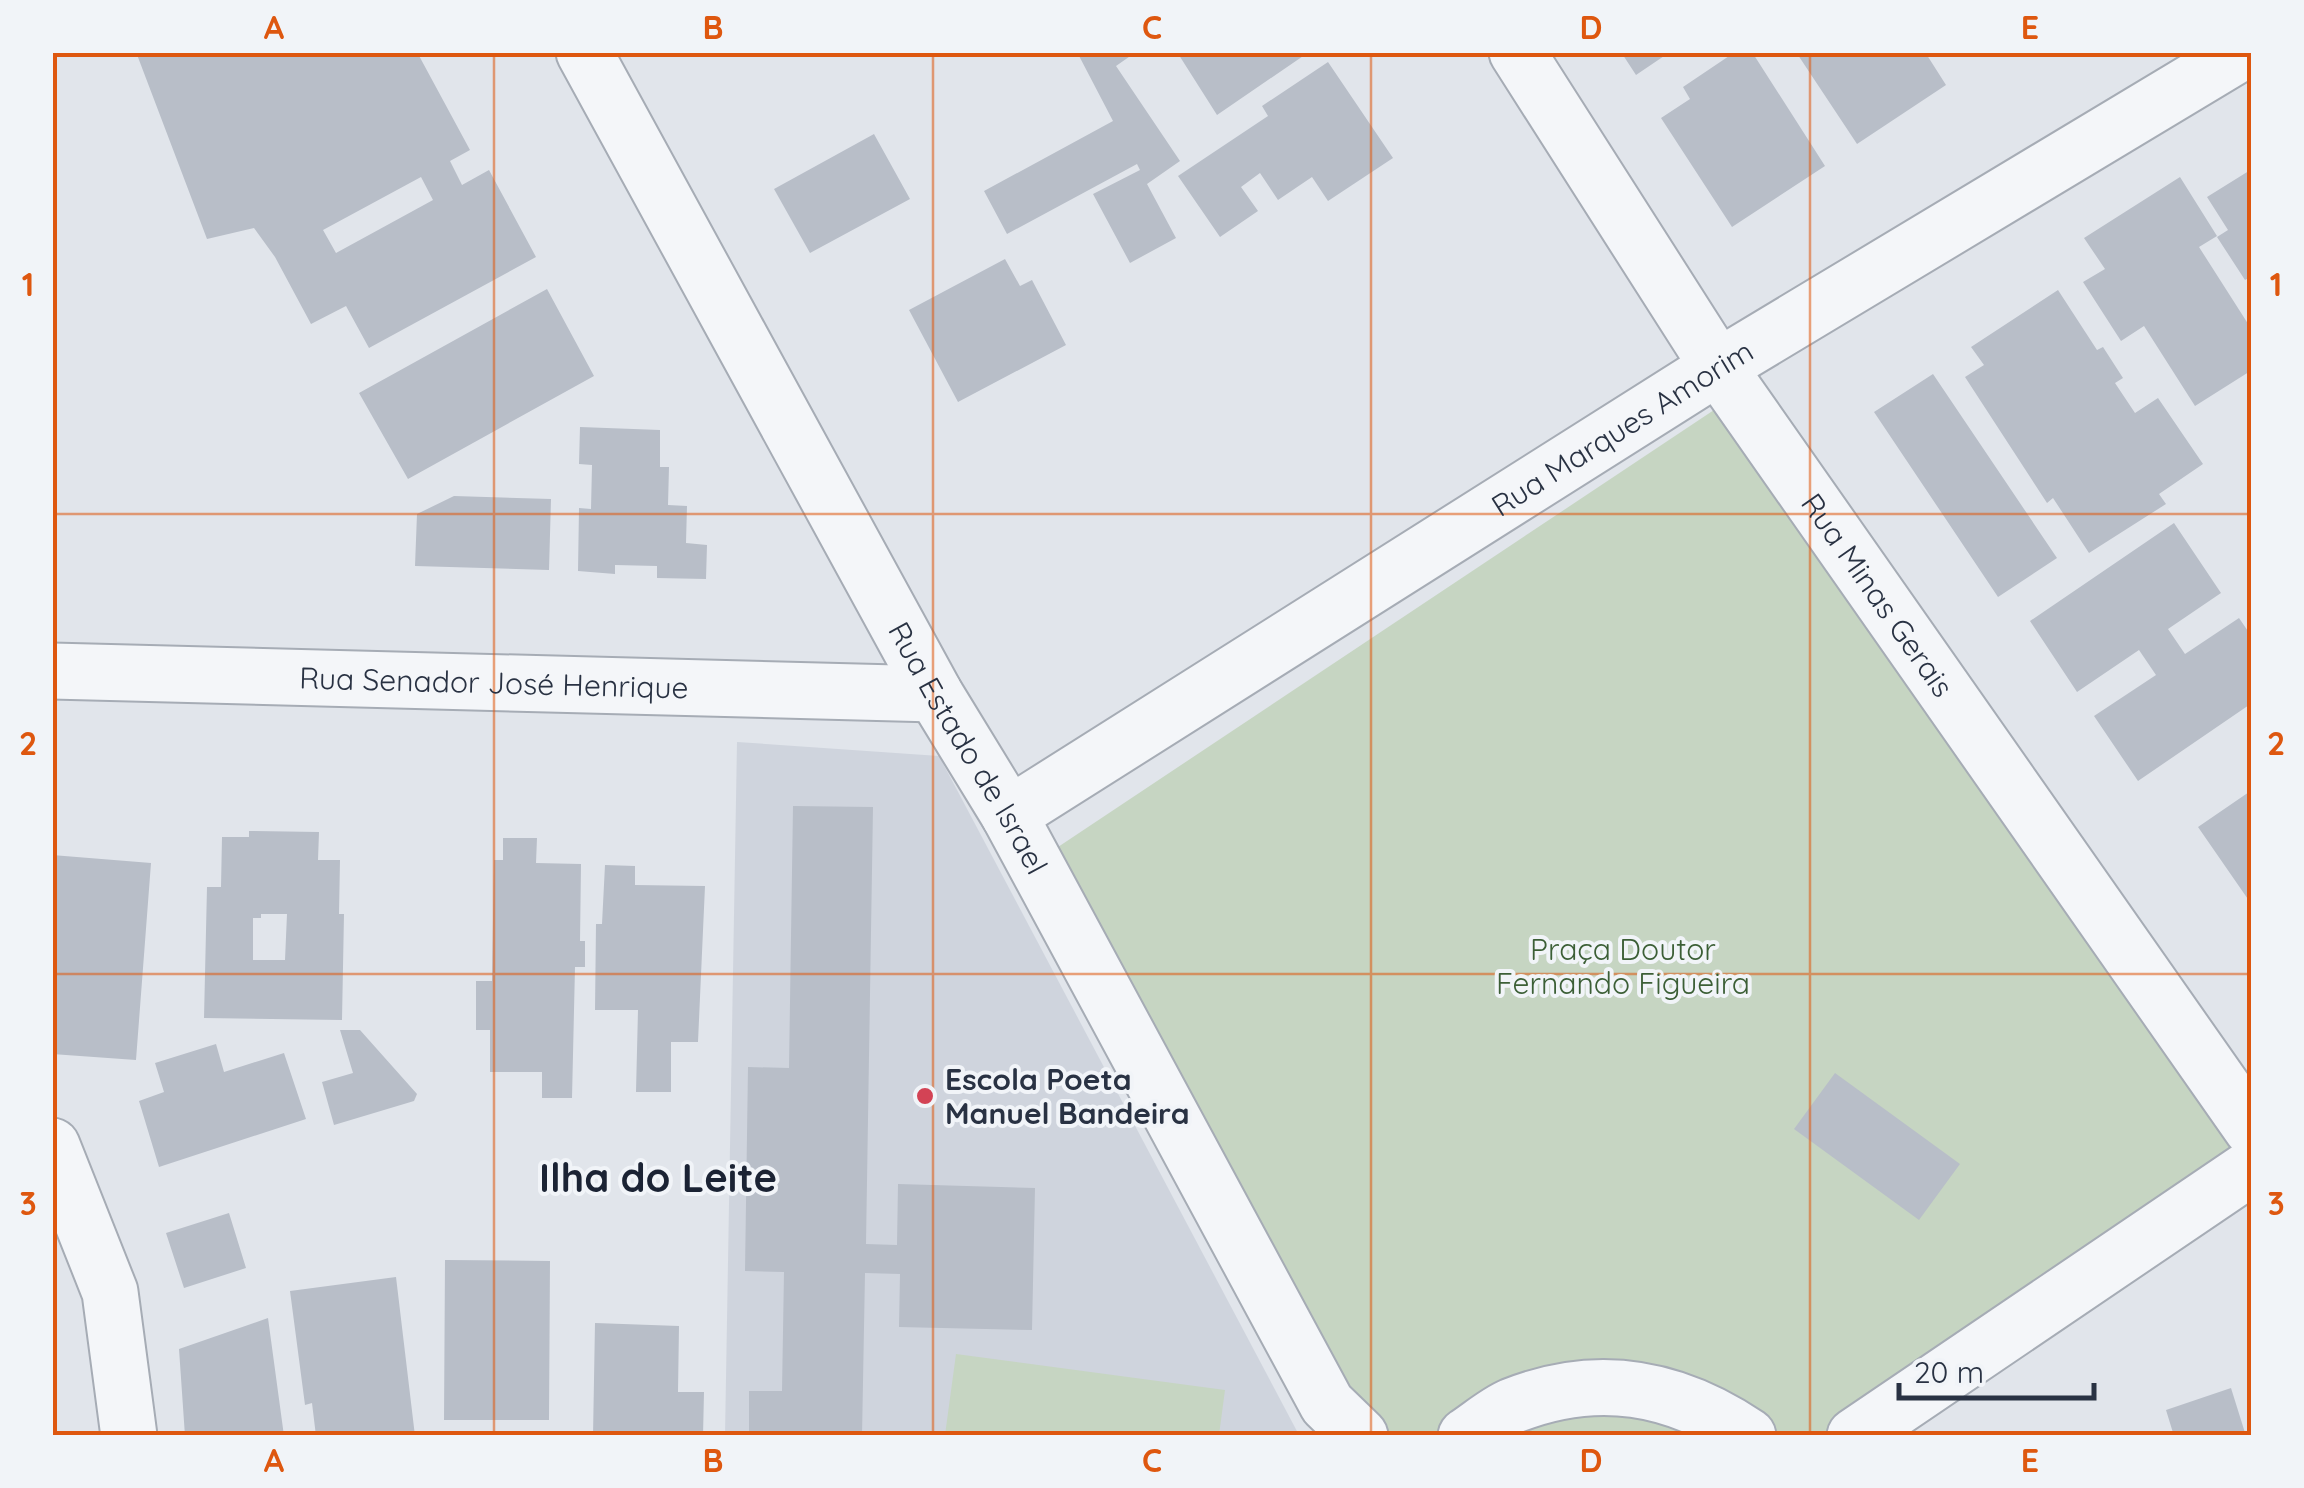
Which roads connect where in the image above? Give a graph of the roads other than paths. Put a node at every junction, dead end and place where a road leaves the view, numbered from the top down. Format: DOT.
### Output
graph roads {
  1 [pos="584,52"];
  2 [pos="1517,52"];
  3 [pos="2242,52"];
  4 [pos="1718,367"];
  5 [pos="52,671"];
  6 [pos="936,694"];
  7 [pos="1009,815"];
  8 [pos="2252,1129"];
  9 [pos="52,1146"];
  10 [pos="2252,1167"];
  11 [pos="1338,1425"];
  12 [pos="129,1436"];
  13 [pos="1466,1436"];
  14 [pos="1748,1436"];
  15 [pos="1854,1436"];
  1 -- 6 [label="street, Rua Estado de Israel"];
  2 -- 4 [label="street, Rua Minas Gerais"];
  3 -- 4 [label="street, Rua Marques Amorim"];
  4 -- 7 [label="street, Rua Marques Amorim"];
  4 -- 8 [label="street, Rua Minas Gerais"];
  5 -- 6 [label="street, Rua Senador José Henrique"];
  6 -- 7 [label="street, Rua Estado de Israel"];
  7 -- 11 [label="street, Rua Estado de Israel"];
  9 -- 12 [label="street"];
  10 -- 15 [label="street"];
  13 -- 14 [label="street"];
}
